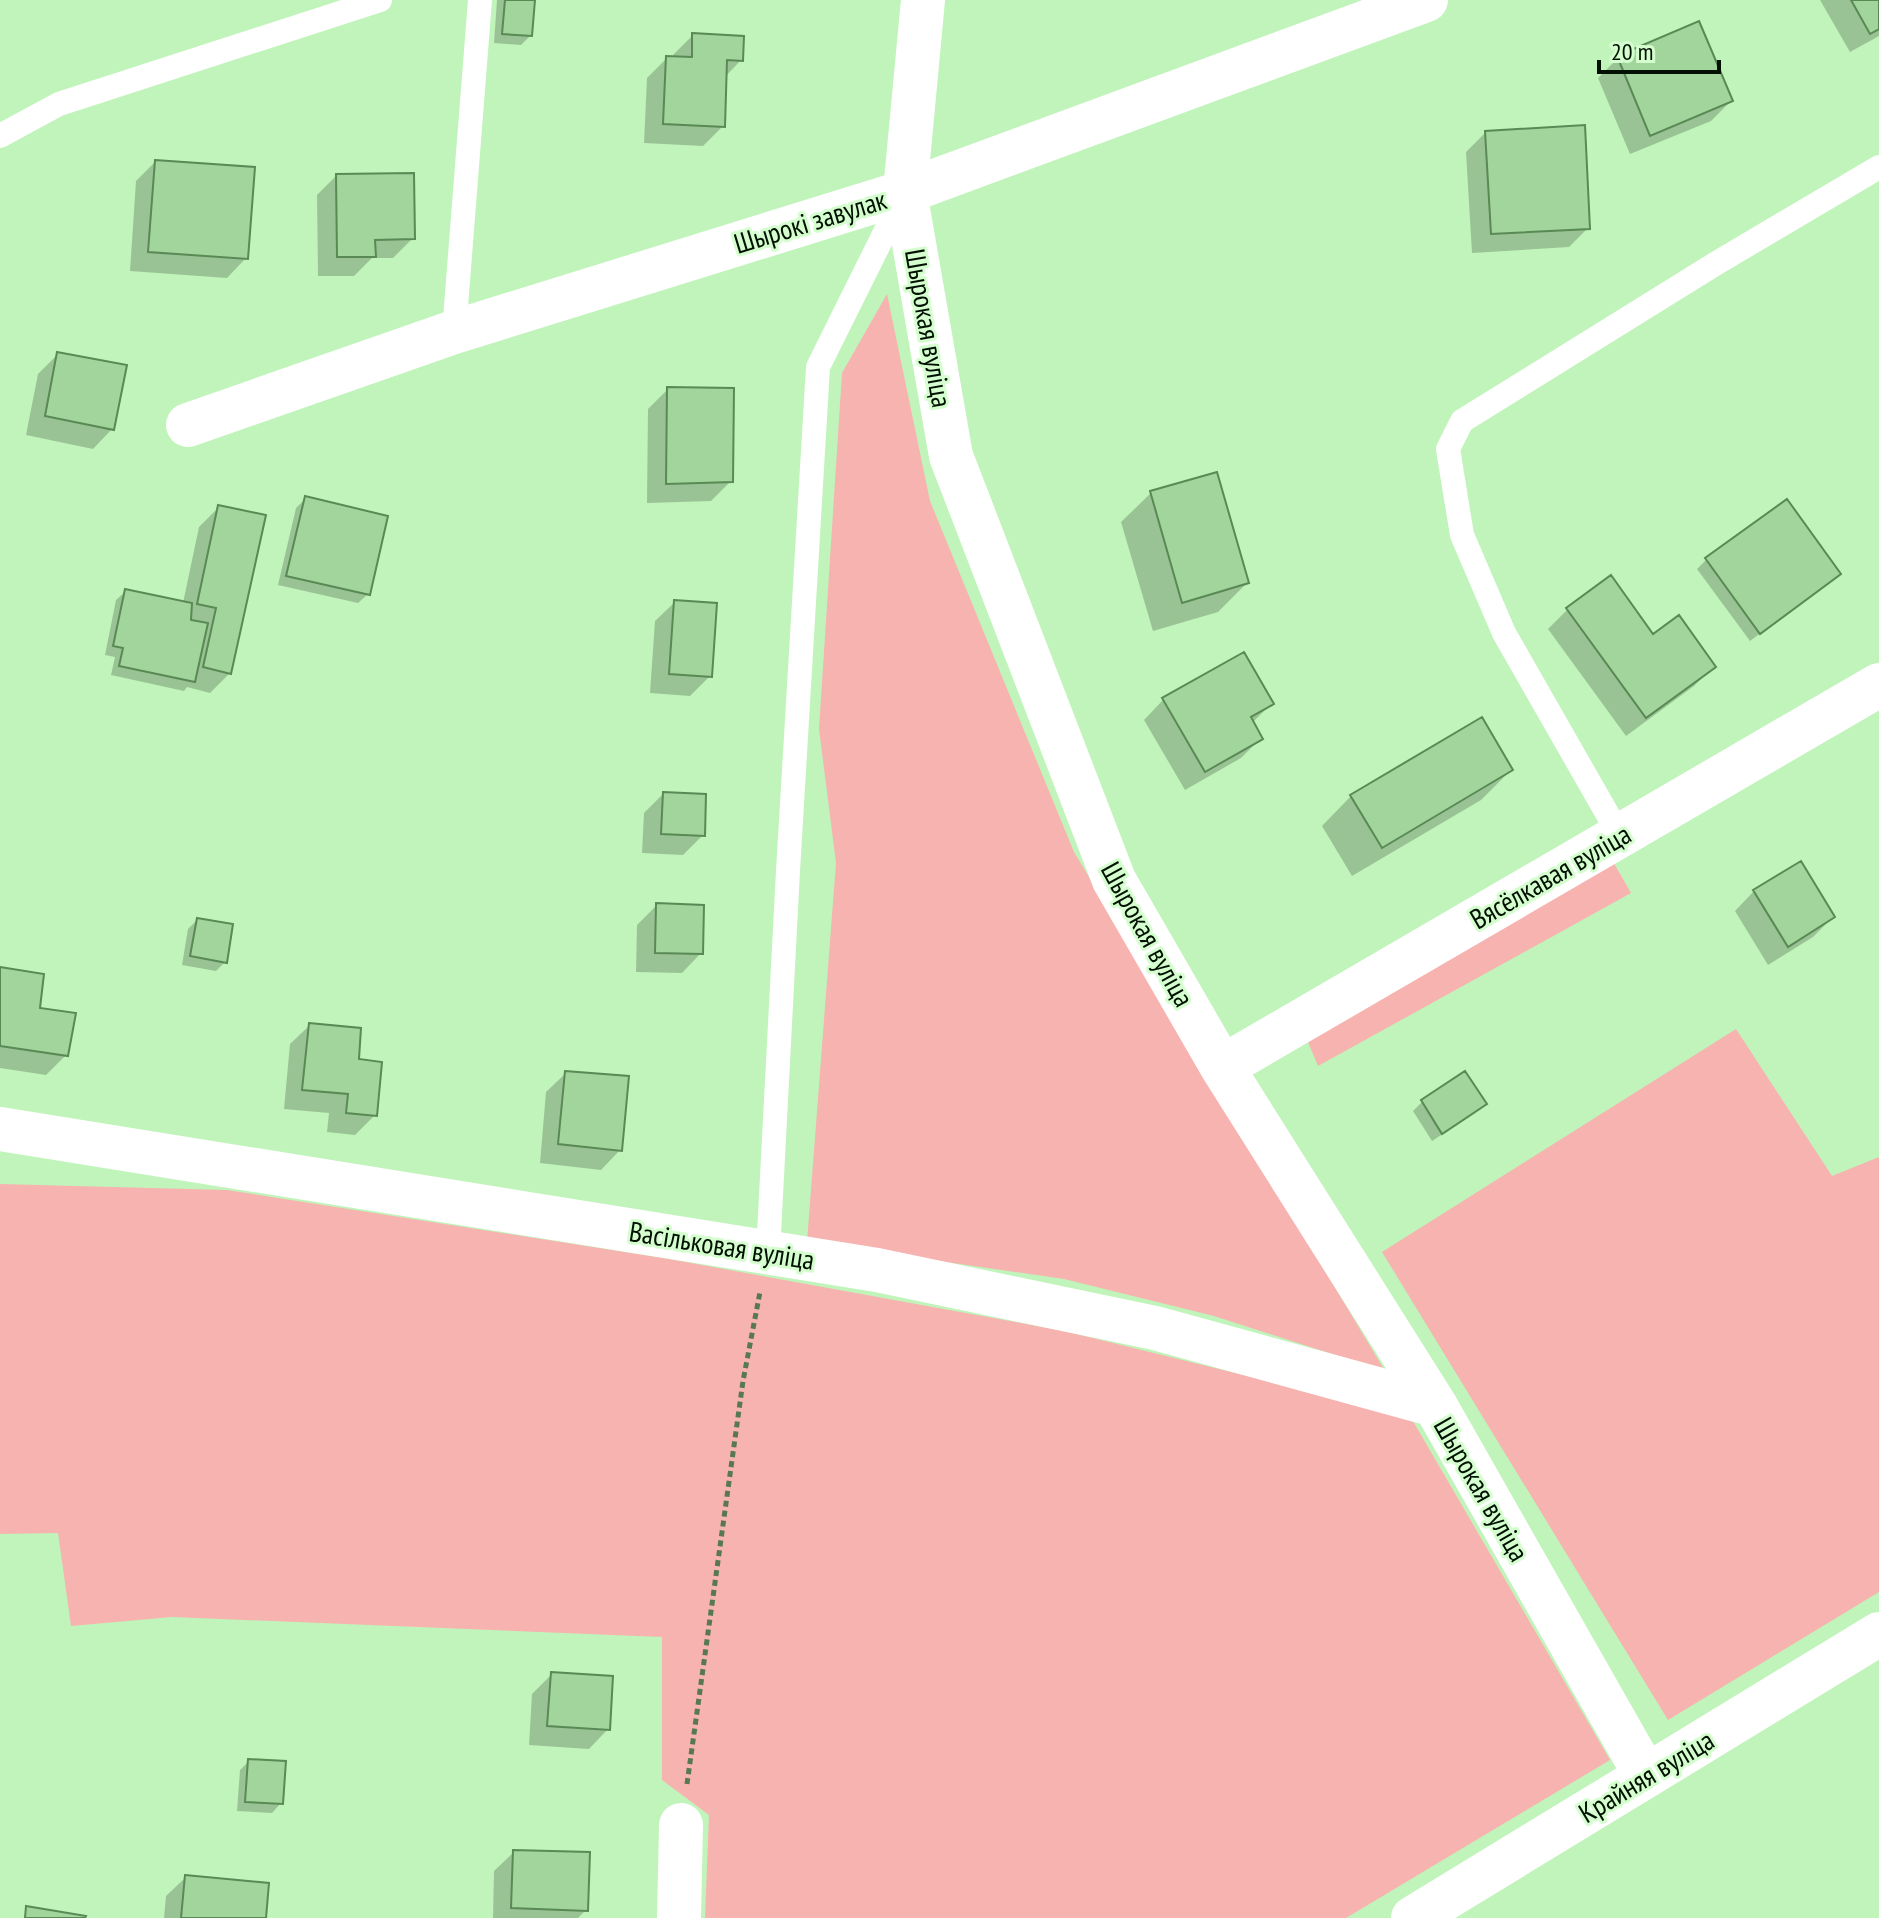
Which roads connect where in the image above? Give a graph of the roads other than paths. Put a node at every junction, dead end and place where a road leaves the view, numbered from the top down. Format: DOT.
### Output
graph roads {
  1 [pos="380,0"];
  2 [pos="480,0"];
  3 [pos="923,0"];
  4 [pos="1426,0"];
  5 [pos="0,136"];
  6 [pos="1879,167"];
  7 [pos="905,192"];
  8 [pos="454,332"];
  9 [pos="188,425"];
  10 [pos="1879,685"];
  11 [pos="1620,836"];
  12 [pos="1222,1067"];
  13 [pos="0,1129"];
  14 [pos="768,1253"];
  15 [pos="1435,1405"];
  16 [pos="1879,1634"];
  17 [pos="1646,1776"];
  18 [pos="681,1825"];
  19 [pos="679,1918"];
  20 [pos="1413,1918"];
  1 -- 5 [label="lane"];
  2 -- 8 [label="lane"];
  3 -- 7 [label="street, Шырокая вуліца"];
  4 -- 7 [label="street, Шырокі завулак"];
  6 -- 11 [label="lane"];
  7 -- 8 [label="street, Шырокі завулак"];
  7 -- 12 [label="street, Шырокая вуліца"];
  7 -- 14 [label="lane"];
  8 -- 9 [label="street, Шырокі завулак"];
  10 -- 11 [label="street, Вясёлкавая вуліца"];
  11 -- 12 [label="street, Вясёлкавая вуліца"];
  12 -- 15 [label="street, Шырокая вуліца"];
  13 -- 14 [label="street, Васільковая вуліца"];
  14 -- 15 [label="street, Васільковая вуліца"];
  15 -- 17 [label="street, Шырокая вуліца"];
  16 -- 17 [label="street, Крайняя вуліца"];
  17 -- 20 [label="street, Крайняя вуліца"];
  18 -- 19 [label="street"];
}
